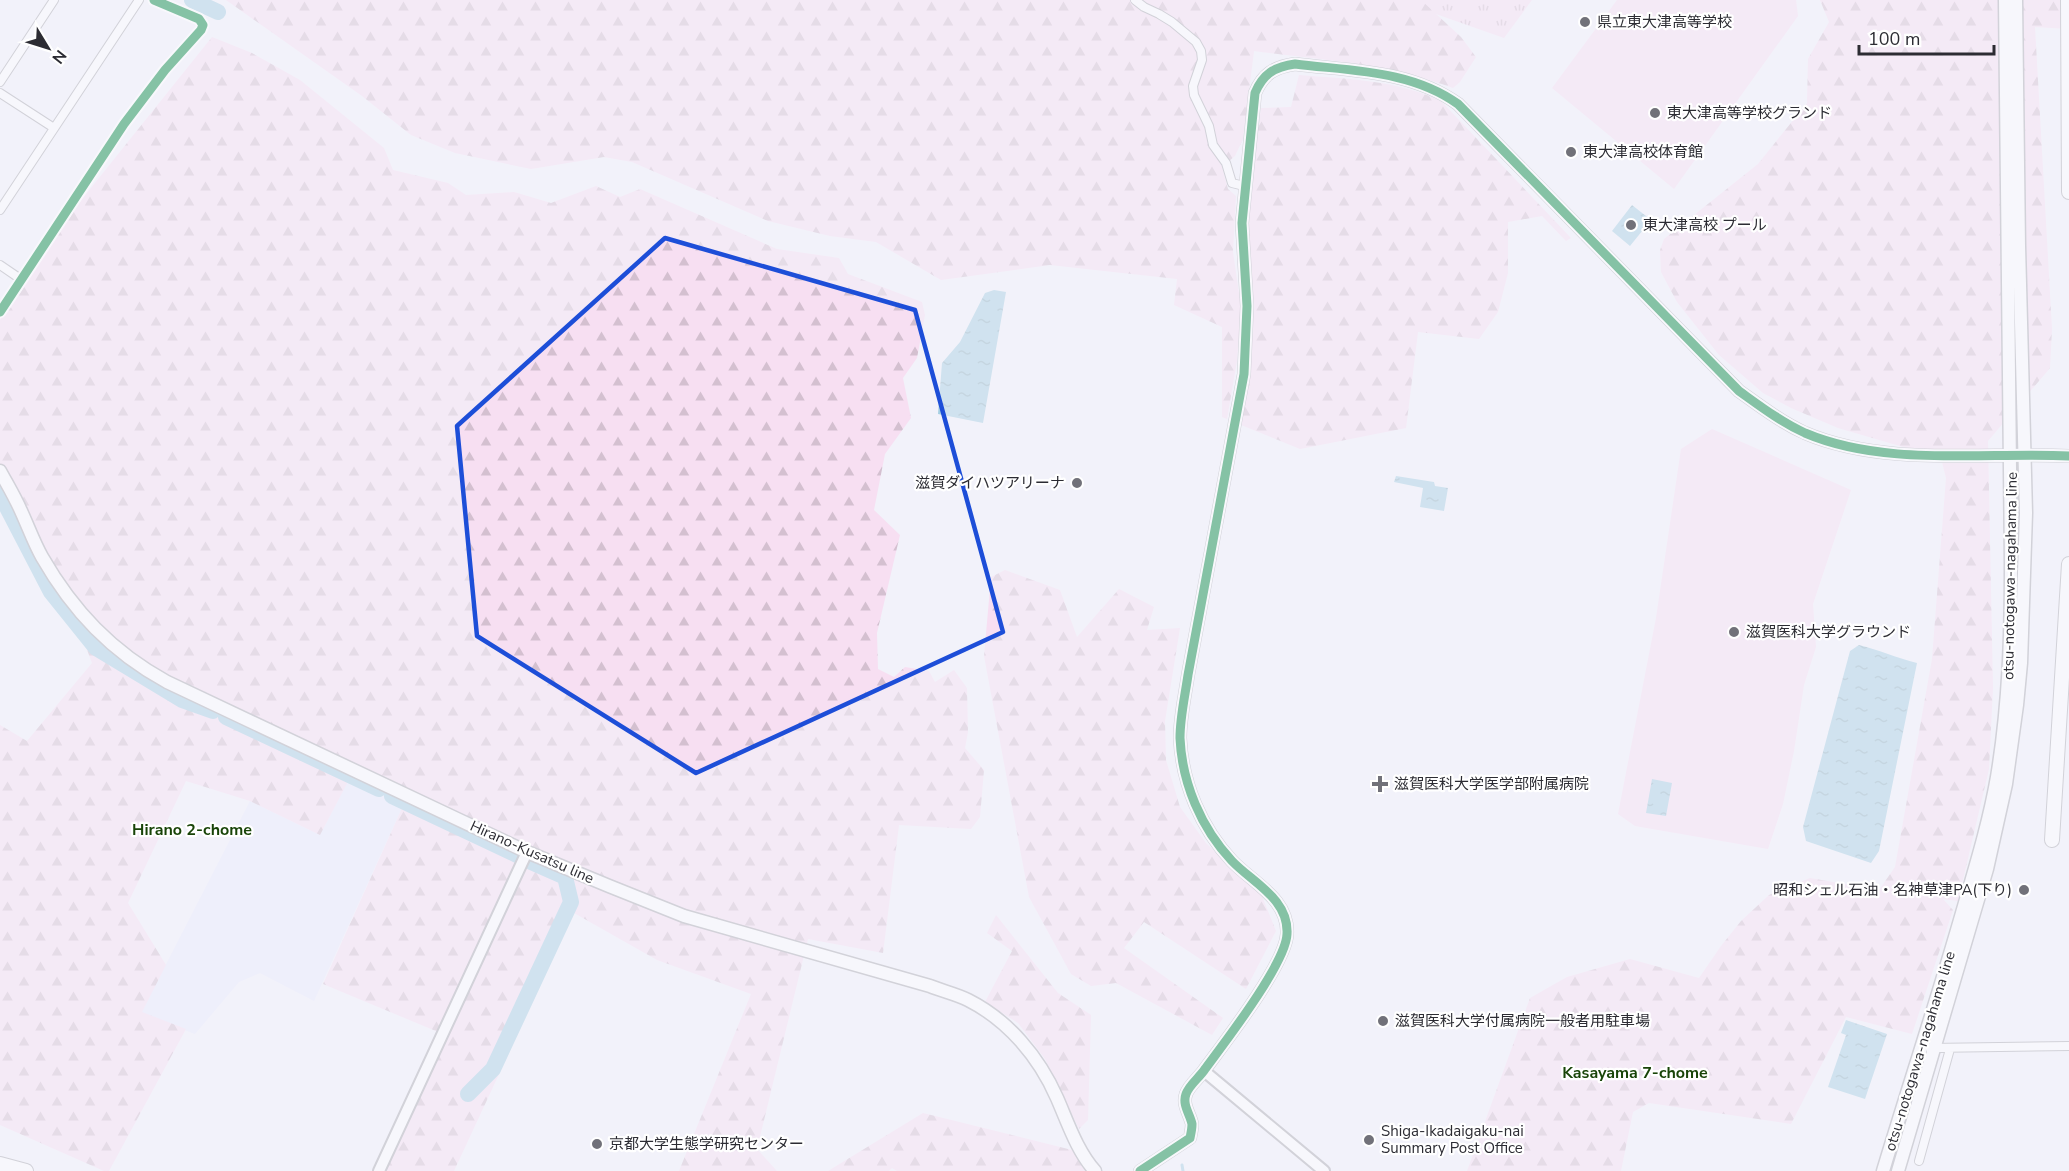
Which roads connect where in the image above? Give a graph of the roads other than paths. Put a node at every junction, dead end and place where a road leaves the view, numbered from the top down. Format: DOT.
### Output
graph roads {
  1 [pos="54,0"];
  2 [pos="139,0"];
  3 [pos="154,0"];
  4 [pos="1135,0"];
  5 [pos="2005,0"];
  6 [pos="2016,0"];
  7 [pos="2068,0"];
  8 [pos="0,82"];
  9 [pos="0,93"];
  10 [pos="54,128"];
  11 [pos="1244,186"];
  12 [pos="2069,192"];
  13 [pos="0,210"];
  14 [pos="0,264"];
  15 [pos="22,279"];
  16 [pos="0,312"];
  17 [pos="2017,454"];
  18 [pos="2069,456"];
  19 [pos="0,471"];
  20 [pos="2069,564"];
  21 [pos="2052,840"];
  22 [pos="527,852"];
  23 [pos="2069,1046"];
  24 [pos="1929,1048"];
  25 [pos="1950,1049"];
  26 [pos="1204,1071"];
  27 [pos="1919,1161"];
  28 [pos="0,1164"];
  29 [pos="26,1171"];
  30 [pos="379,1171"];
  31 [pos="1095,1171"];
  32 [pos="1140,1171"];
  33 [pos="1324,1171"];
  34 [pos="1883,1171"];
  35 [pos="1898,1171"];
  1 -- 8 [label="street"];
  2 -- 10 [label="street"];
  3 -- 15 [label="street"];
  4 -- 11 [label="street"];
  5 -- 17 [label="main road, otsu-notogawa-nagahama line"];
  6 -- 17 [label="main road, otsu-notogawa-nagahama line"];
  7 -- 12 [label="highway"];
  9 -- 10 [label="street"];
  10 -- 13 [label="street"];
  11 -- 17 [label="street"];
  11 -- 26 [label="street"];
  14 -- 15 [label="street"];
  15 -- 16 [label="street"];
  17 -- 18 [label="street"];
  17 -- 24 [label="main road, otsu-notogawa-nagahama line"];
  19 -- 22 [label="main road, Hirano-Kusatsu line"];
  20 -- 21 [label="highway"];
  22 -- 30 [label="street"];
  22 -- 31 [label="main road, Hirano-Kusatsu line"];
  23 -- 25 [label="street"];
  24 -- 25 [label="street"];
  24 -- 34 [label="main road, otsu-notogawa-nagahama line"];
  24 -- 35 [label="main road, otsu-notogawa-nagahama line"];
  25 -- 27 [label="street"];
  26 -- 32 [label="street"];
  26 -- 33 [label="street"];
  28 -- 29 [label="highway"];
}
